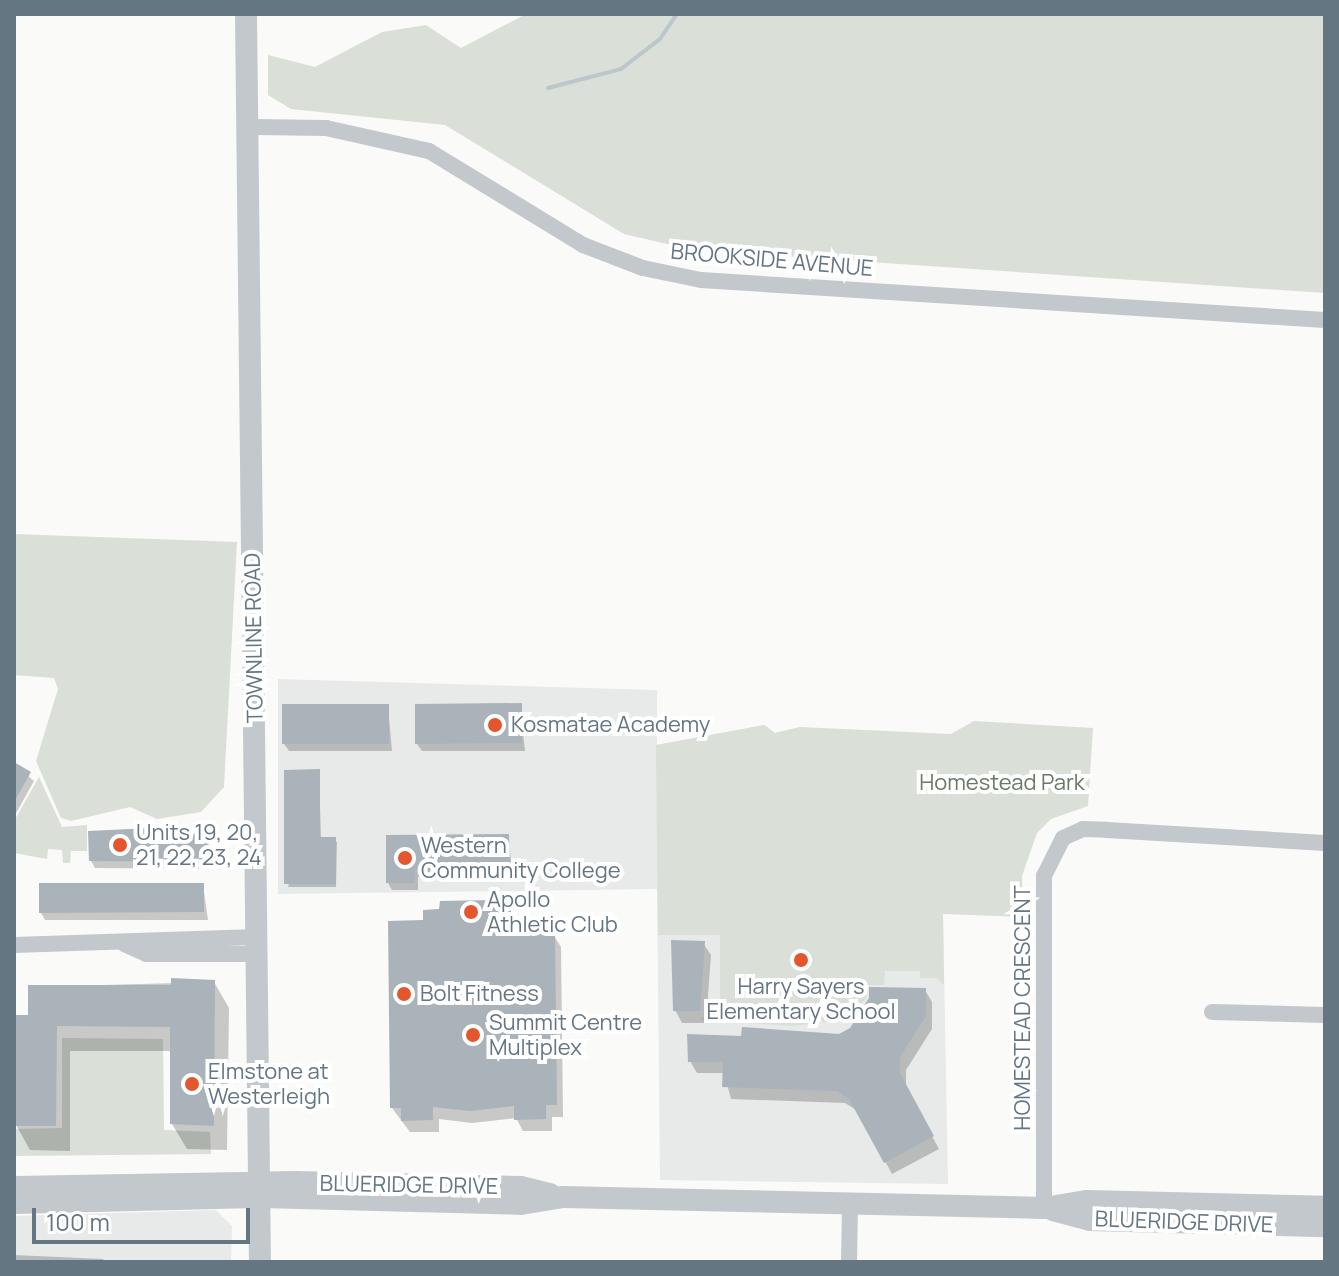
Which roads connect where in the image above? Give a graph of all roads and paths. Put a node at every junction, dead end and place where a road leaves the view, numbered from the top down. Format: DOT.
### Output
graph roads {
  1 [pos="246,14"];
  2 [pos="247,127"];
  3 [pos="1325,320"];
  4 [pos="1325,843"];
  5 [pos="14,945"];
  6 [pos="259,945"];
  7 [pos="1212,1012"];
  8 [pos="1325,1015"];
  9 [pos="14,1187"];
  10 [pos="261,1189"];
  11 [pos="14,1203"];
  12 [pos="850,1203"];
  13 [pos="1325,1207"];
  14 [pos="1044,1208"];
  15 [pos="1325,1226"];
  16 [pos="260,1262"];
  17 [pos="849,1262"];
  1 -- 2 [label="street, TOWNLINE ROAD"];
  2 -- 3 [label="street, BROOKSIDE AVENUE"];
  2 -- 6 [label="street, TOWNLINE ROAD"];
  4 -- 14 [label="street, HOMESTEAD CRESCENT"];
  5 -- 6 [label="street"];
  6 -- 10 [label="street, TOWNLINE ROAD"];
  7 -- 8 [label="street"];
  9 -- 10 [label="street, BLUERIDGE DRIVE"];
  10 -- 11 [label="street, BLUERIDGE DRIVE"];
  10 -- 12 [label="street, BLUERIDGE DRIVE"];
  10 -- 16 [label="street, TOWNLINE ROAD"];
  12 -- 14 [label="street, BLUERIDGE DRIVE"];
  12 -- 17 [label="street"];
  13 -- 14 [label="street, BLUERIDGE DRIVE"];
  14 -- 15 [label="street, BLUERIDGE DRIVE"];
}
